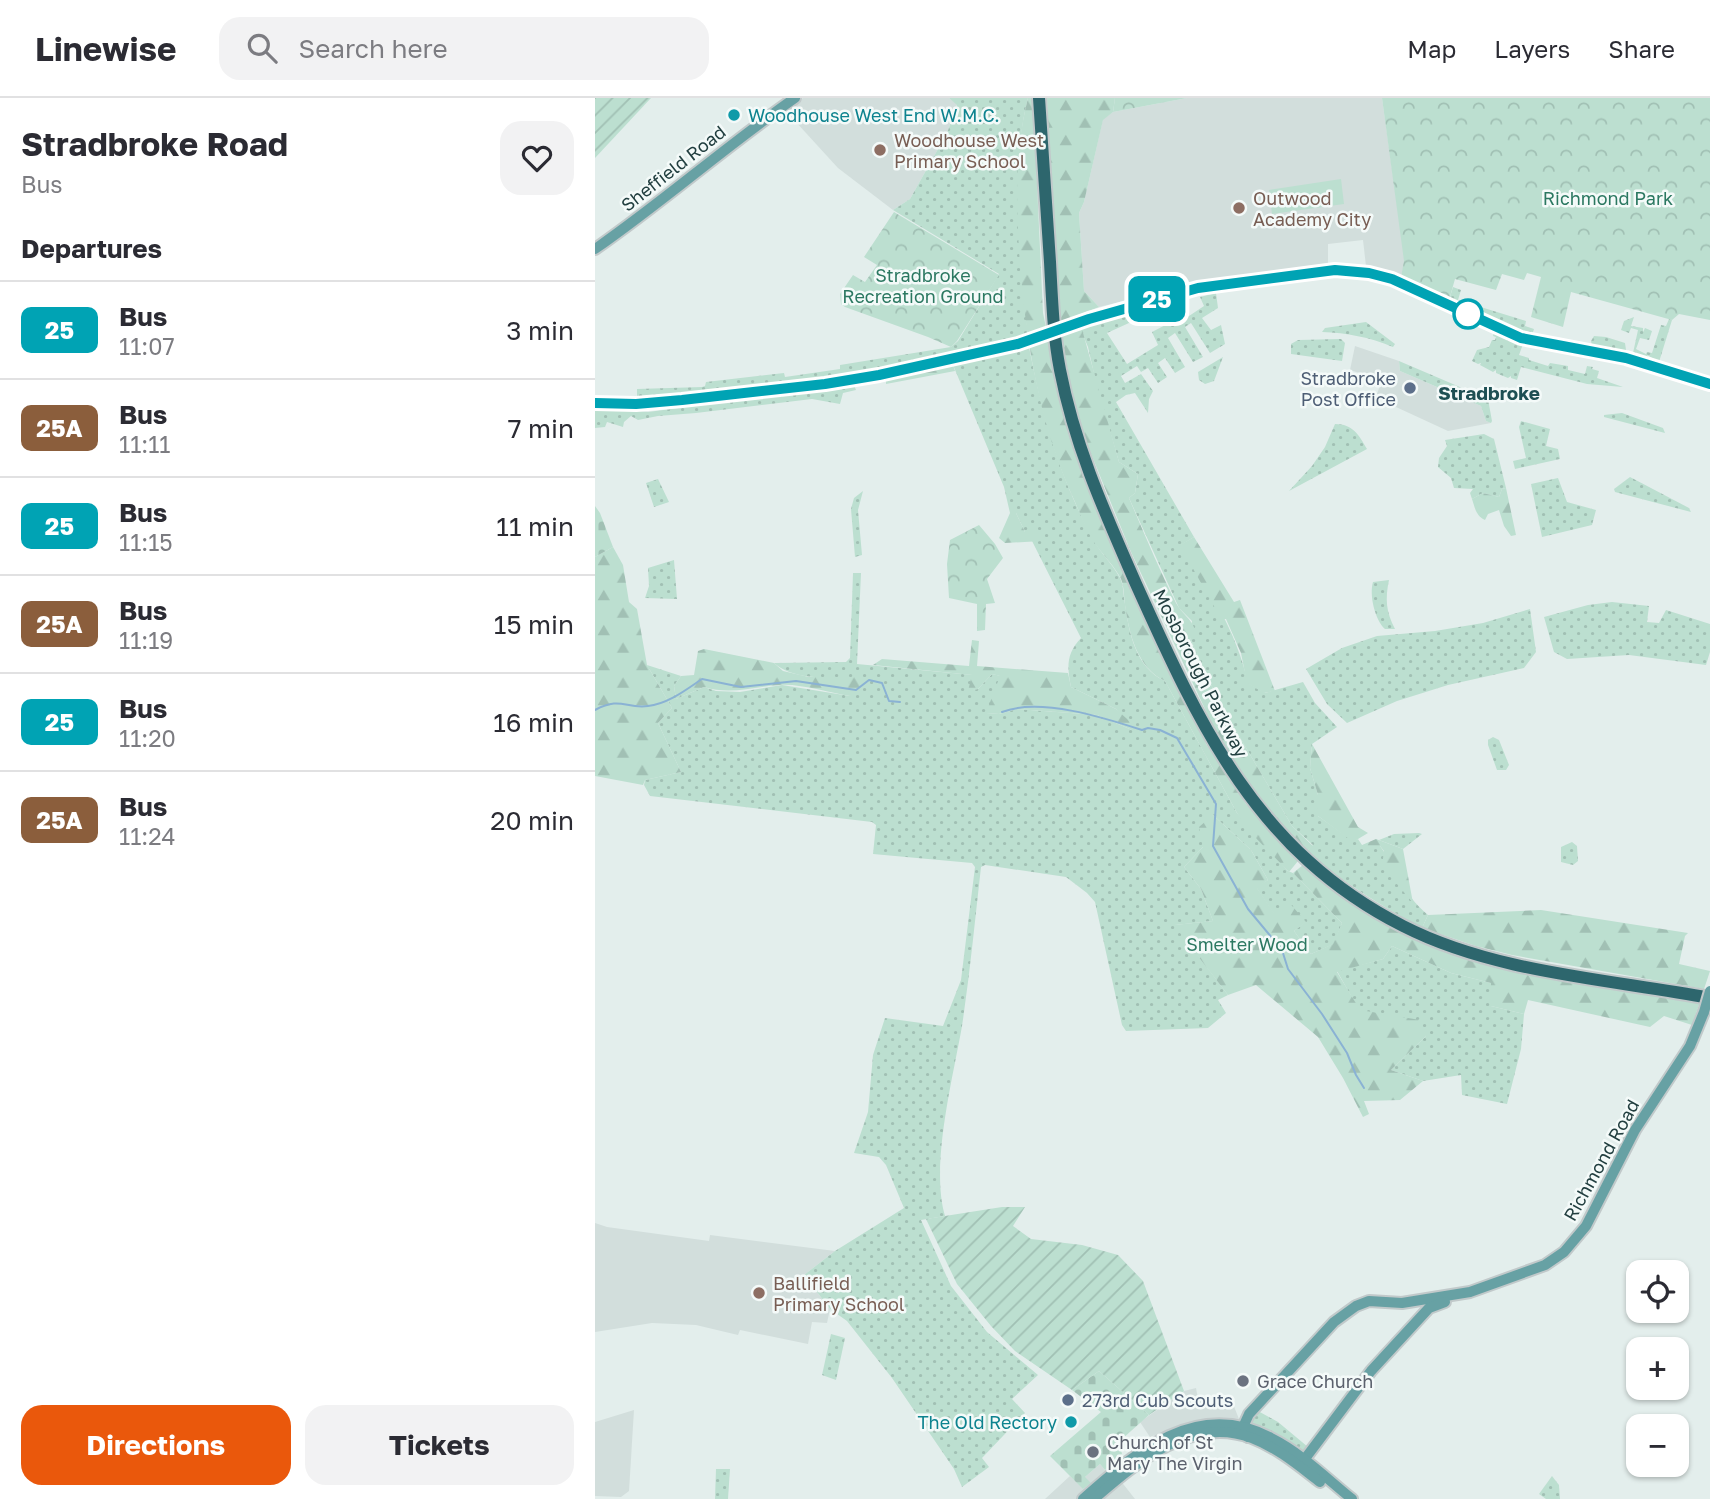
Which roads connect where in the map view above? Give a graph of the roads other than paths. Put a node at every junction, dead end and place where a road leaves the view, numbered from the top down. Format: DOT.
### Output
graph roads {
  1 [pos="795,98"];
  2 [pos="1039,98"];
  3 [pos="595,249"];
  4 [pos="1710,991"];
  5 [pos="1710,998"];
  6 [pos="1470,1292"];
  7 [pos="1402,1303"];
  8 [pos="1425,1314"];
  9 [pos="1210,1430"];
  10 [pos="1246,1432"];
  11 [pos="1299,1461"];
  12 [pos="1083,1499"];
  13 [pos="1094,1499"];
  14 [pos="1341,1499"];
  15 [pos="1352,1499"];
  1 -- 3 [label="main road, Sheffield Road"];
  2 -- 5 [label="highway, Mosborough Parkway"];
  4 -- 6 [label="main road, Richmond Road, bridge"];
  6 -- 7 [label="main road, Richmond Road"];
  6 -- 8 [label="main road"];
  7 -- 8 [label="main road"];
  7 -- 10 [label="main road, Richmond Road"];
  8 -- 11 [label="main road"];
  9 -- 10 [label="main road"];
  9 -- 12 [label="main road"];
  9 -- 13 [label="main road"];
  10 -- 11 [label="main road"];
  11 -- 14 [label="main road"];
  11 -- 15 [label="main road"];
}
